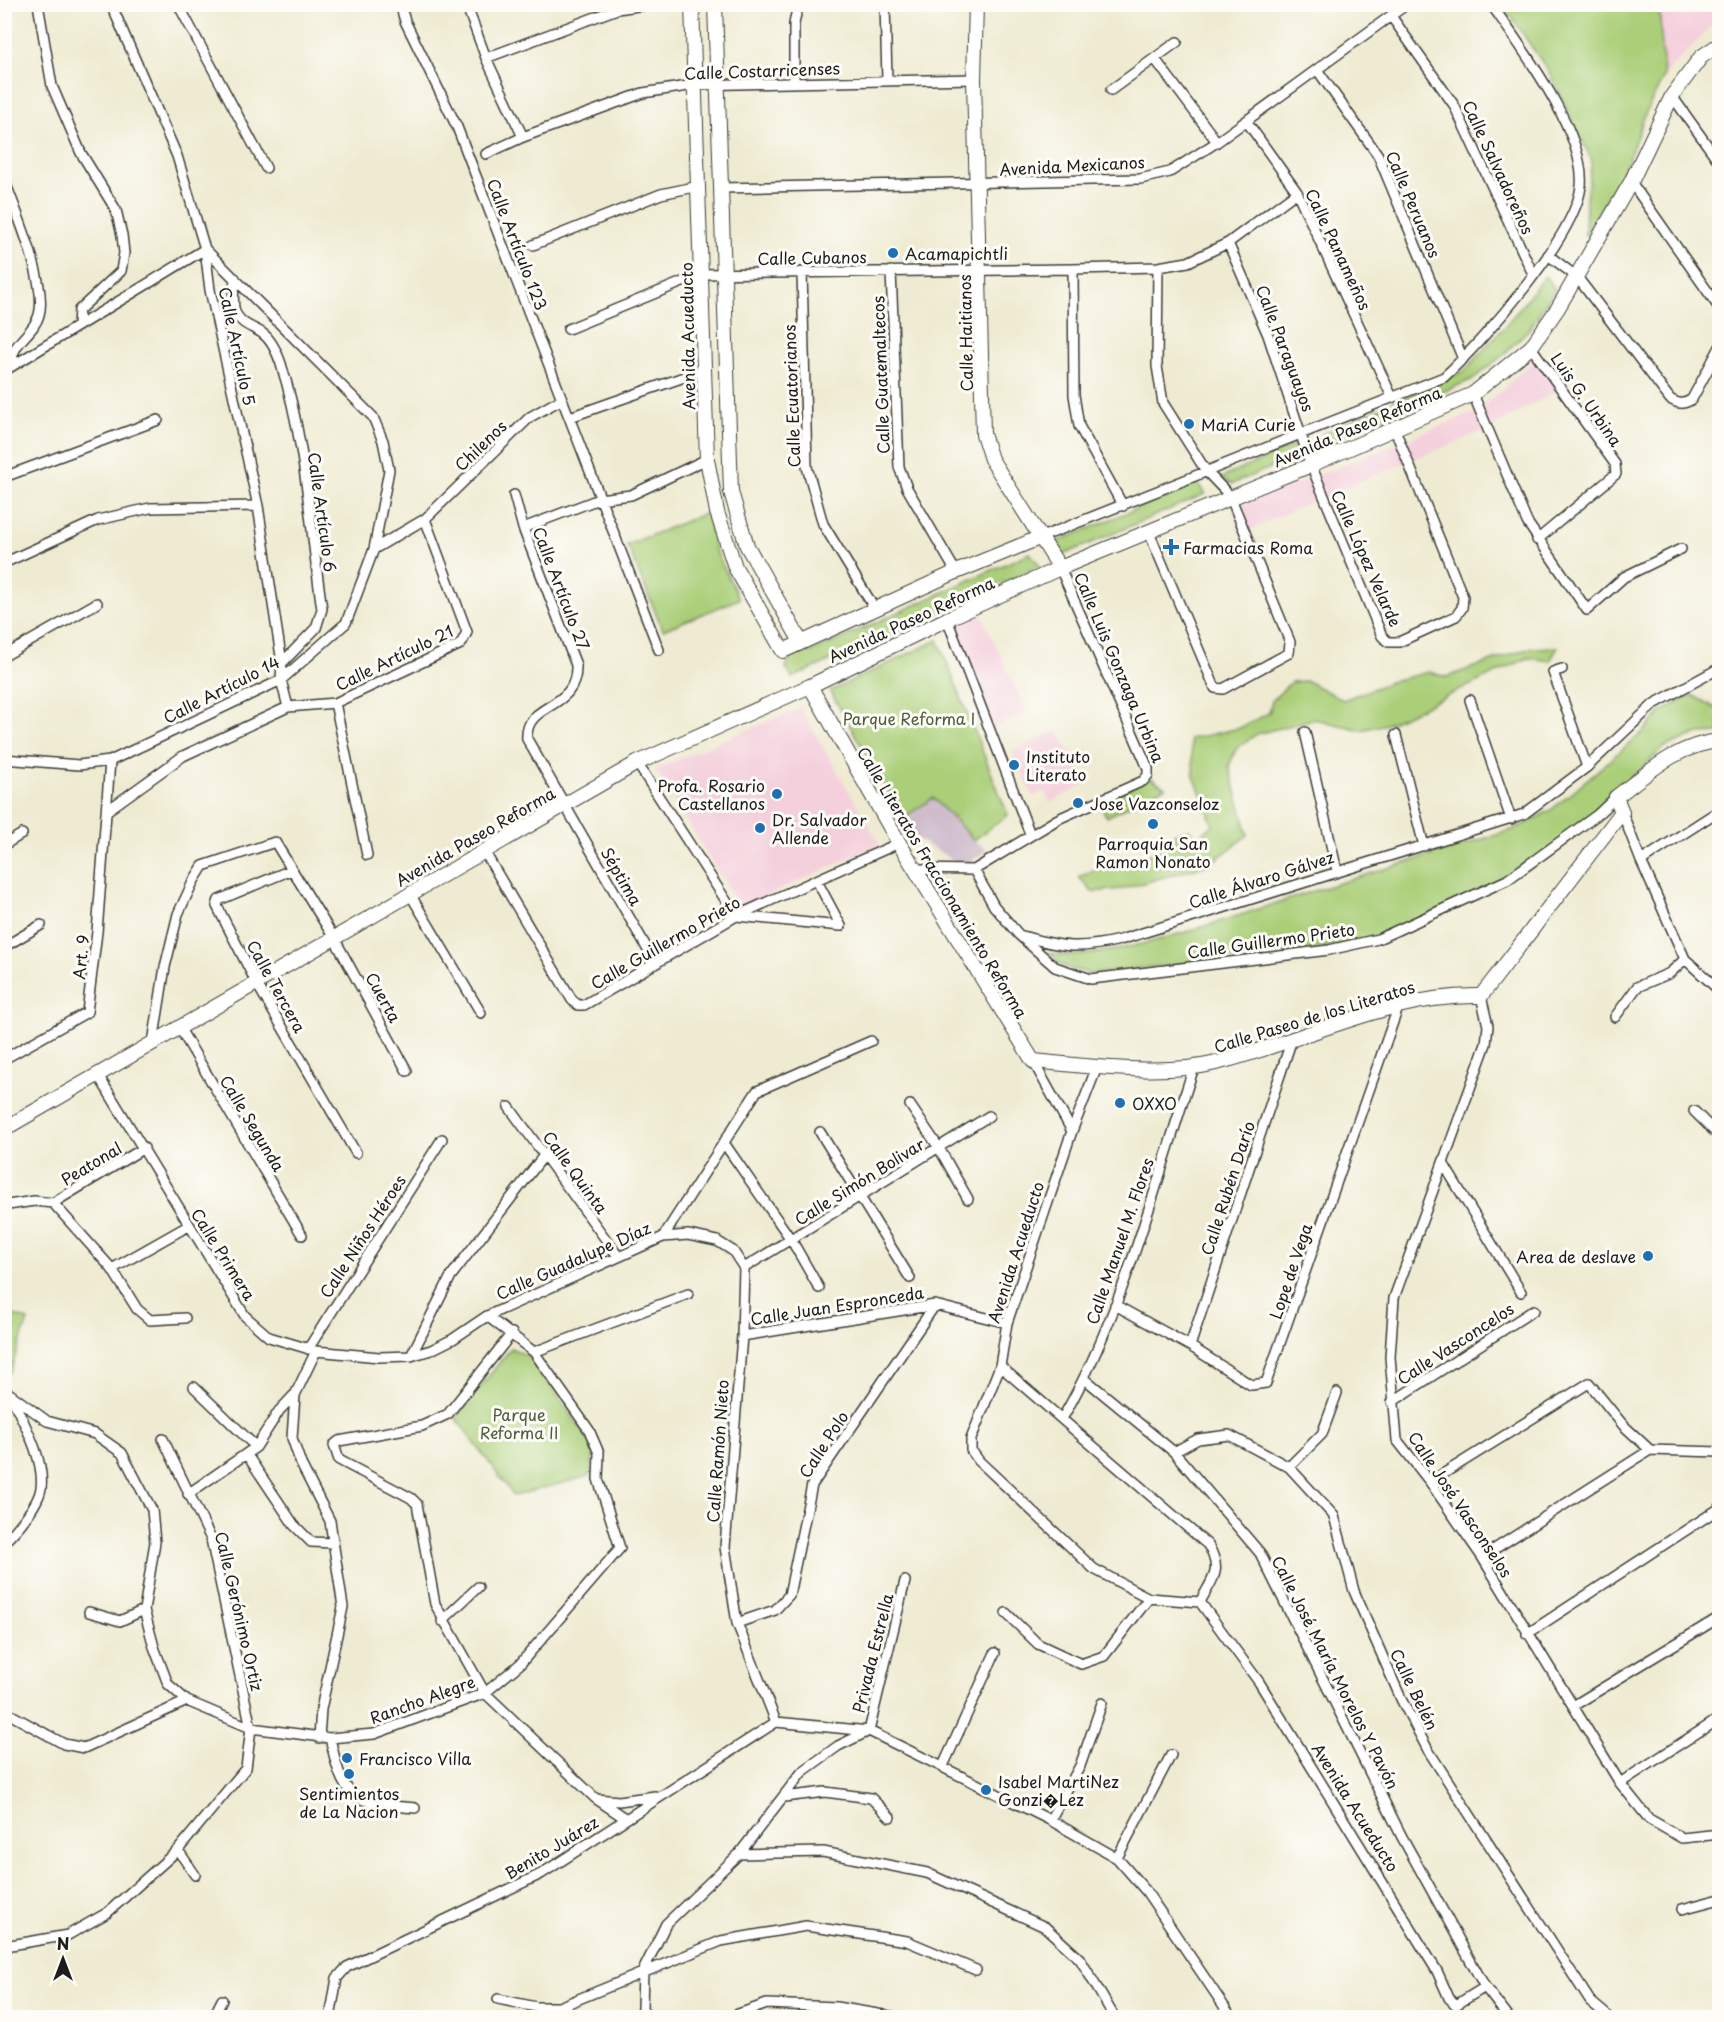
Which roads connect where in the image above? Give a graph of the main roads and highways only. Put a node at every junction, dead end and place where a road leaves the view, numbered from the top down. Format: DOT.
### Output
graph roads {
  1 [pos="692,4"];
  2 [pos="715,4"];
  3 [pos="976,4"];
  4 [pos="1719,44"];
  5 [pos="1040,538"];
  6 [pos="1060,568"];
  7 [pos="801,642"];
  8 [pos="783,651"];
  9 [pos="810,686"];
  10 [pos="1719,741"];
  11 [pos="1033,1061"];
  12 [pos="5,1127"];
  1 -- 8 [label="main road, Avenida Acueducto"];
  2 -- 7 [label="main road"];
  3 -- 5 [label="main road, Calle Haitianos"];
  4 -- 6 [label="main road, Avenida Paseo Reforma"];
  5 -- 6 [label="main road, Calle Luis Gonzaga Urbina"];
  5 -- 7 [label="main road, Avenida Paseo Reforma"];
  6 -- 9 [label="main road, Avenida Paseo Reforma"];
  7 -- 8 [label="main road, Avenida Paseo Reforma"];
  9 -- 11 [label="main road, Calle Literatos Fraccionamiento Reforma"];
  9 -- 12 [label="main road, Avenida Paseo Reforma"];
  10 -- 11 [label="main road, Calle Paseo de los Literatos"];
}
